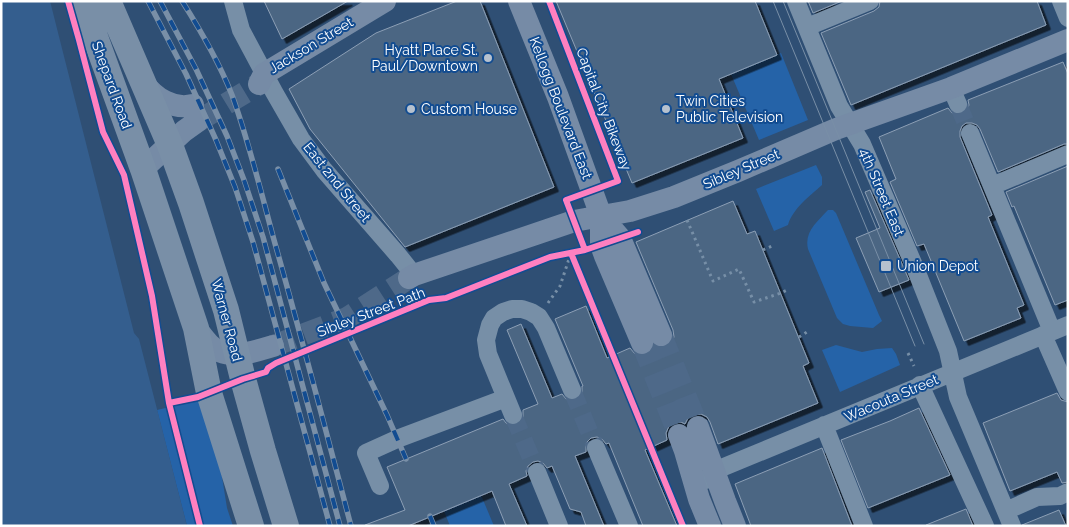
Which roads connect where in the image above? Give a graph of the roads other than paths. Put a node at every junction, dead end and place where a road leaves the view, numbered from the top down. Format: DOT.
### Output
graph roads {
  1 [pos="82,1"];
  2 [pos="108,1"];
  3 [pos="233,1"];
  4 [pos="385,1"];
  5 [pos="519,1"];
  6 [pos="796,1"];
  7 [pos="870,1"];
  8 [pos="1061,1"];
  9 [pos="1068,18"];
  10 [pos="807,28"];
  11 [pos="1068,40"];
  12 [pos="140,77"];
  13 [pos="258,77"];
  14 [pos="849,124"];
  15 [pos="970,133"];
  16 [pos="170,145"];
  17 [pos="1068,154"];
  18 [pos="143,169"];
  19 [pos="992,186"];
  20 [pos="601,216"];
  21 [pos="411,277"];
  22 [pos="196,328"];
  23 [pos="1054,330"];
  24 [pos="651,339"];
  25 [pos="273,346"];
  26 [pos="238,355"];
  27 [pos="952,372"];
  28 [pos="920,385"];
  29 [pos="572,390"];
  30 [pos="1068,392"];
  31 [pos="824,426"];
  32 [pos="596,448"];
  33 [pos="714,471"];
  34 [pos="537,472"];
  35 [pos="380,486"];
  36 [pos="1068,492"];
  37 [pos="699,499"];
  38 [pos="1009,518"];
  39 [pos="251,526"];
  40 [pos="286,526"];
  41 [pos="559,526"];
  42 [pos="629,526"];
  43 [pos="710,526"];
  44 [pos="734,526"];
  45 [pos="864,526"];
  46 [pos="985,526"];
  1 -- 18 [label="highway, Shepard Road"];
  2 -- 12 [label="highway, Shepard Road"];
  3 -- 13 [label="street, East 2nd Street"];
  4 -- 13 [label="main road, Jackson Street"];
  5 -- 20 [label="main road, Kellogg Boulevard East"];
  6 -- 10 [label="street, 4th Street East"];
  7 -- 10 [label="street"];
  8 -- 9 [label="street"];
  10 -- 14 [label="street, 4th Street East"];
  11 -- 14 [label="main road, Sibley Street"];
  12 -- 16 [label="highway, Shepard Road"];
  12 -- 16 [label="main road"];
  13 -- 21 [label="street, East 2nd Street"];
  14 -- 20 [label="main road, Sibley Street"];
  14 -- 27 [label="street, 4th Street East"];
  15 -- 19 [label="street"];
  16 -- 18 [label="main road"];
  16 -- 26 [label="highway, Warner Road"];
  17 -- 19 [label="street"];
  18 -- 22 [label="highway"];
  19 -- 23 [label="street"];
  20 -- 21 [label="main road, Sibley Street"];
  20 -- 24 [label="main road, Kellogg Boulevard East"];
  22 -- 26 [label="main road"];
  22 -- 39 [label="highway"];
  23 -- 27 [label="street, Wacouta Street"];
  23 -- 30 [label="street"];
  25 -- 26 [label="main road"];
  26 -- 40 [label="highway, Warner Road"];
  27 -- 28 [label="street, Wacouta Street"];
  27 -- 38 [label="street, 4th Street East"];
  28 -- 31 [label="street, Wacouta Street"];
  28 -- 46 [label="street"];
  29 -- 35 [label="street"];
  31 -- 33 [label="street, Wacouta Street"];
  31 -- 45 [label="street"];
  32 -- 42 [label="street"];
  33 -- 37 [label="street"];
  33 -- 37 [label="main road"];
  33 -- 44 [label="main road"];
  34 -- 41 [label="street"];
  36 -- 38 [label="street"];
  37 -- 43 [label="main road"];
}
